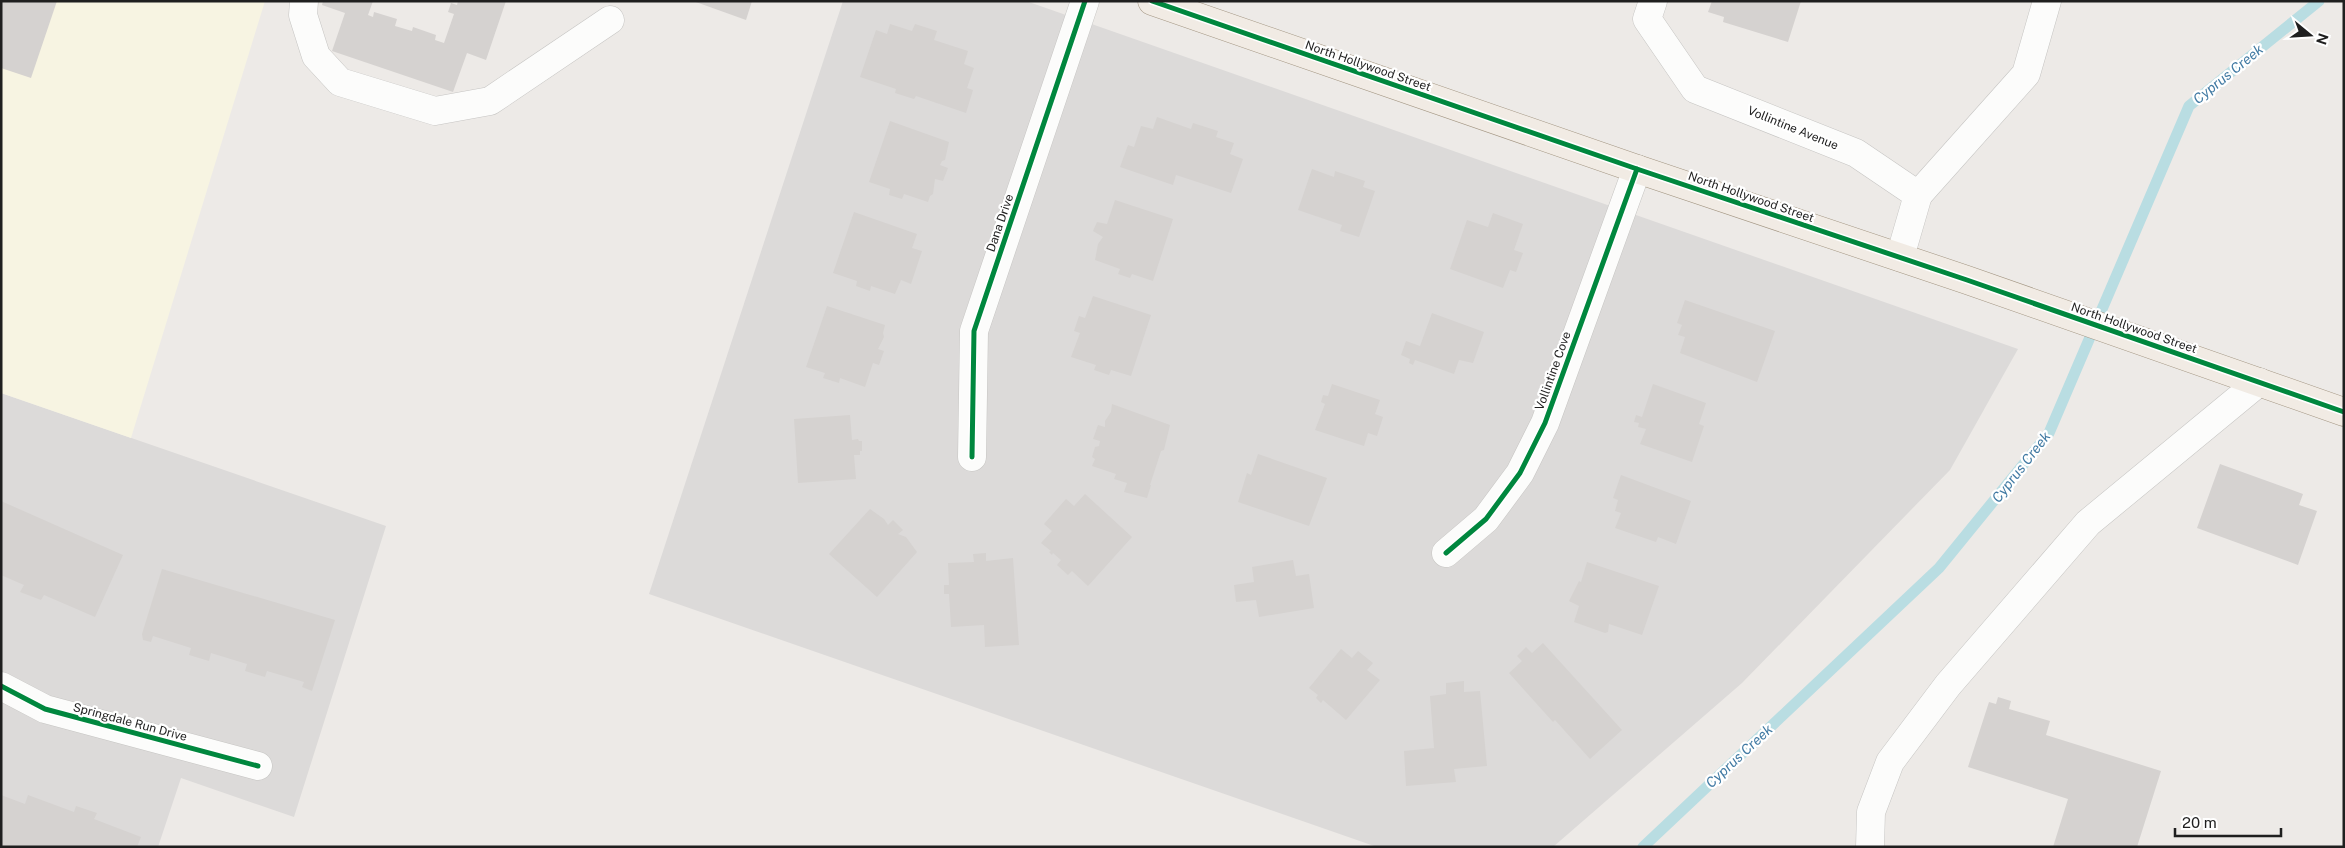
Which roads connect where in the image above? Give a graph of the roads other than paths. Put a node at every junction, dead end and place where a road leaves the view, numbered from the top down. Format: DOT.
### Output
graph roads {
  1 [pos="304,1"];
  2 [pos="1085,1"];
  3 [pos="1152,1"];
  4 [pos="1653,1"];
  5 [pos="2047,1"];
  6 [pos="610,20"];
  7 [pos="1637,169"];
  8 [pos="1918,196"];
  9 [pos="1900,257"];
  10 [pos="2259,382"];
  11 [pos="2344,412"];
  12 [pos="972,457"];
  13 [pos="1446,553"];
  14 [pos="1,686"];
  15 [pos="258,766"];
  16 [pos="1870,847"];
  1 -- 6 [label="street"];
  2 -- 12 [label="street, Dana Drive"];
  3 -- 7 [label="main road, North Hollywood Street"];
  4 -- 8 [label="street, Vollintine Avenue"];
  5 -- 8 [label="street"];
  7 -- 9 [label="main road, North Hollywood Street"];
  7 -- 13 [label="street, Vollintine Cove"];
  8 -- 9 [label="street"];
  9 -- 10 [label="main road, North Hollywood Street"];
  10 -- 11 [label="main road, North Hollywood Street"];
  10 -- 16 [label="street"];
  14 -- 15 [label="street, Springdale Run Drive"];
}
